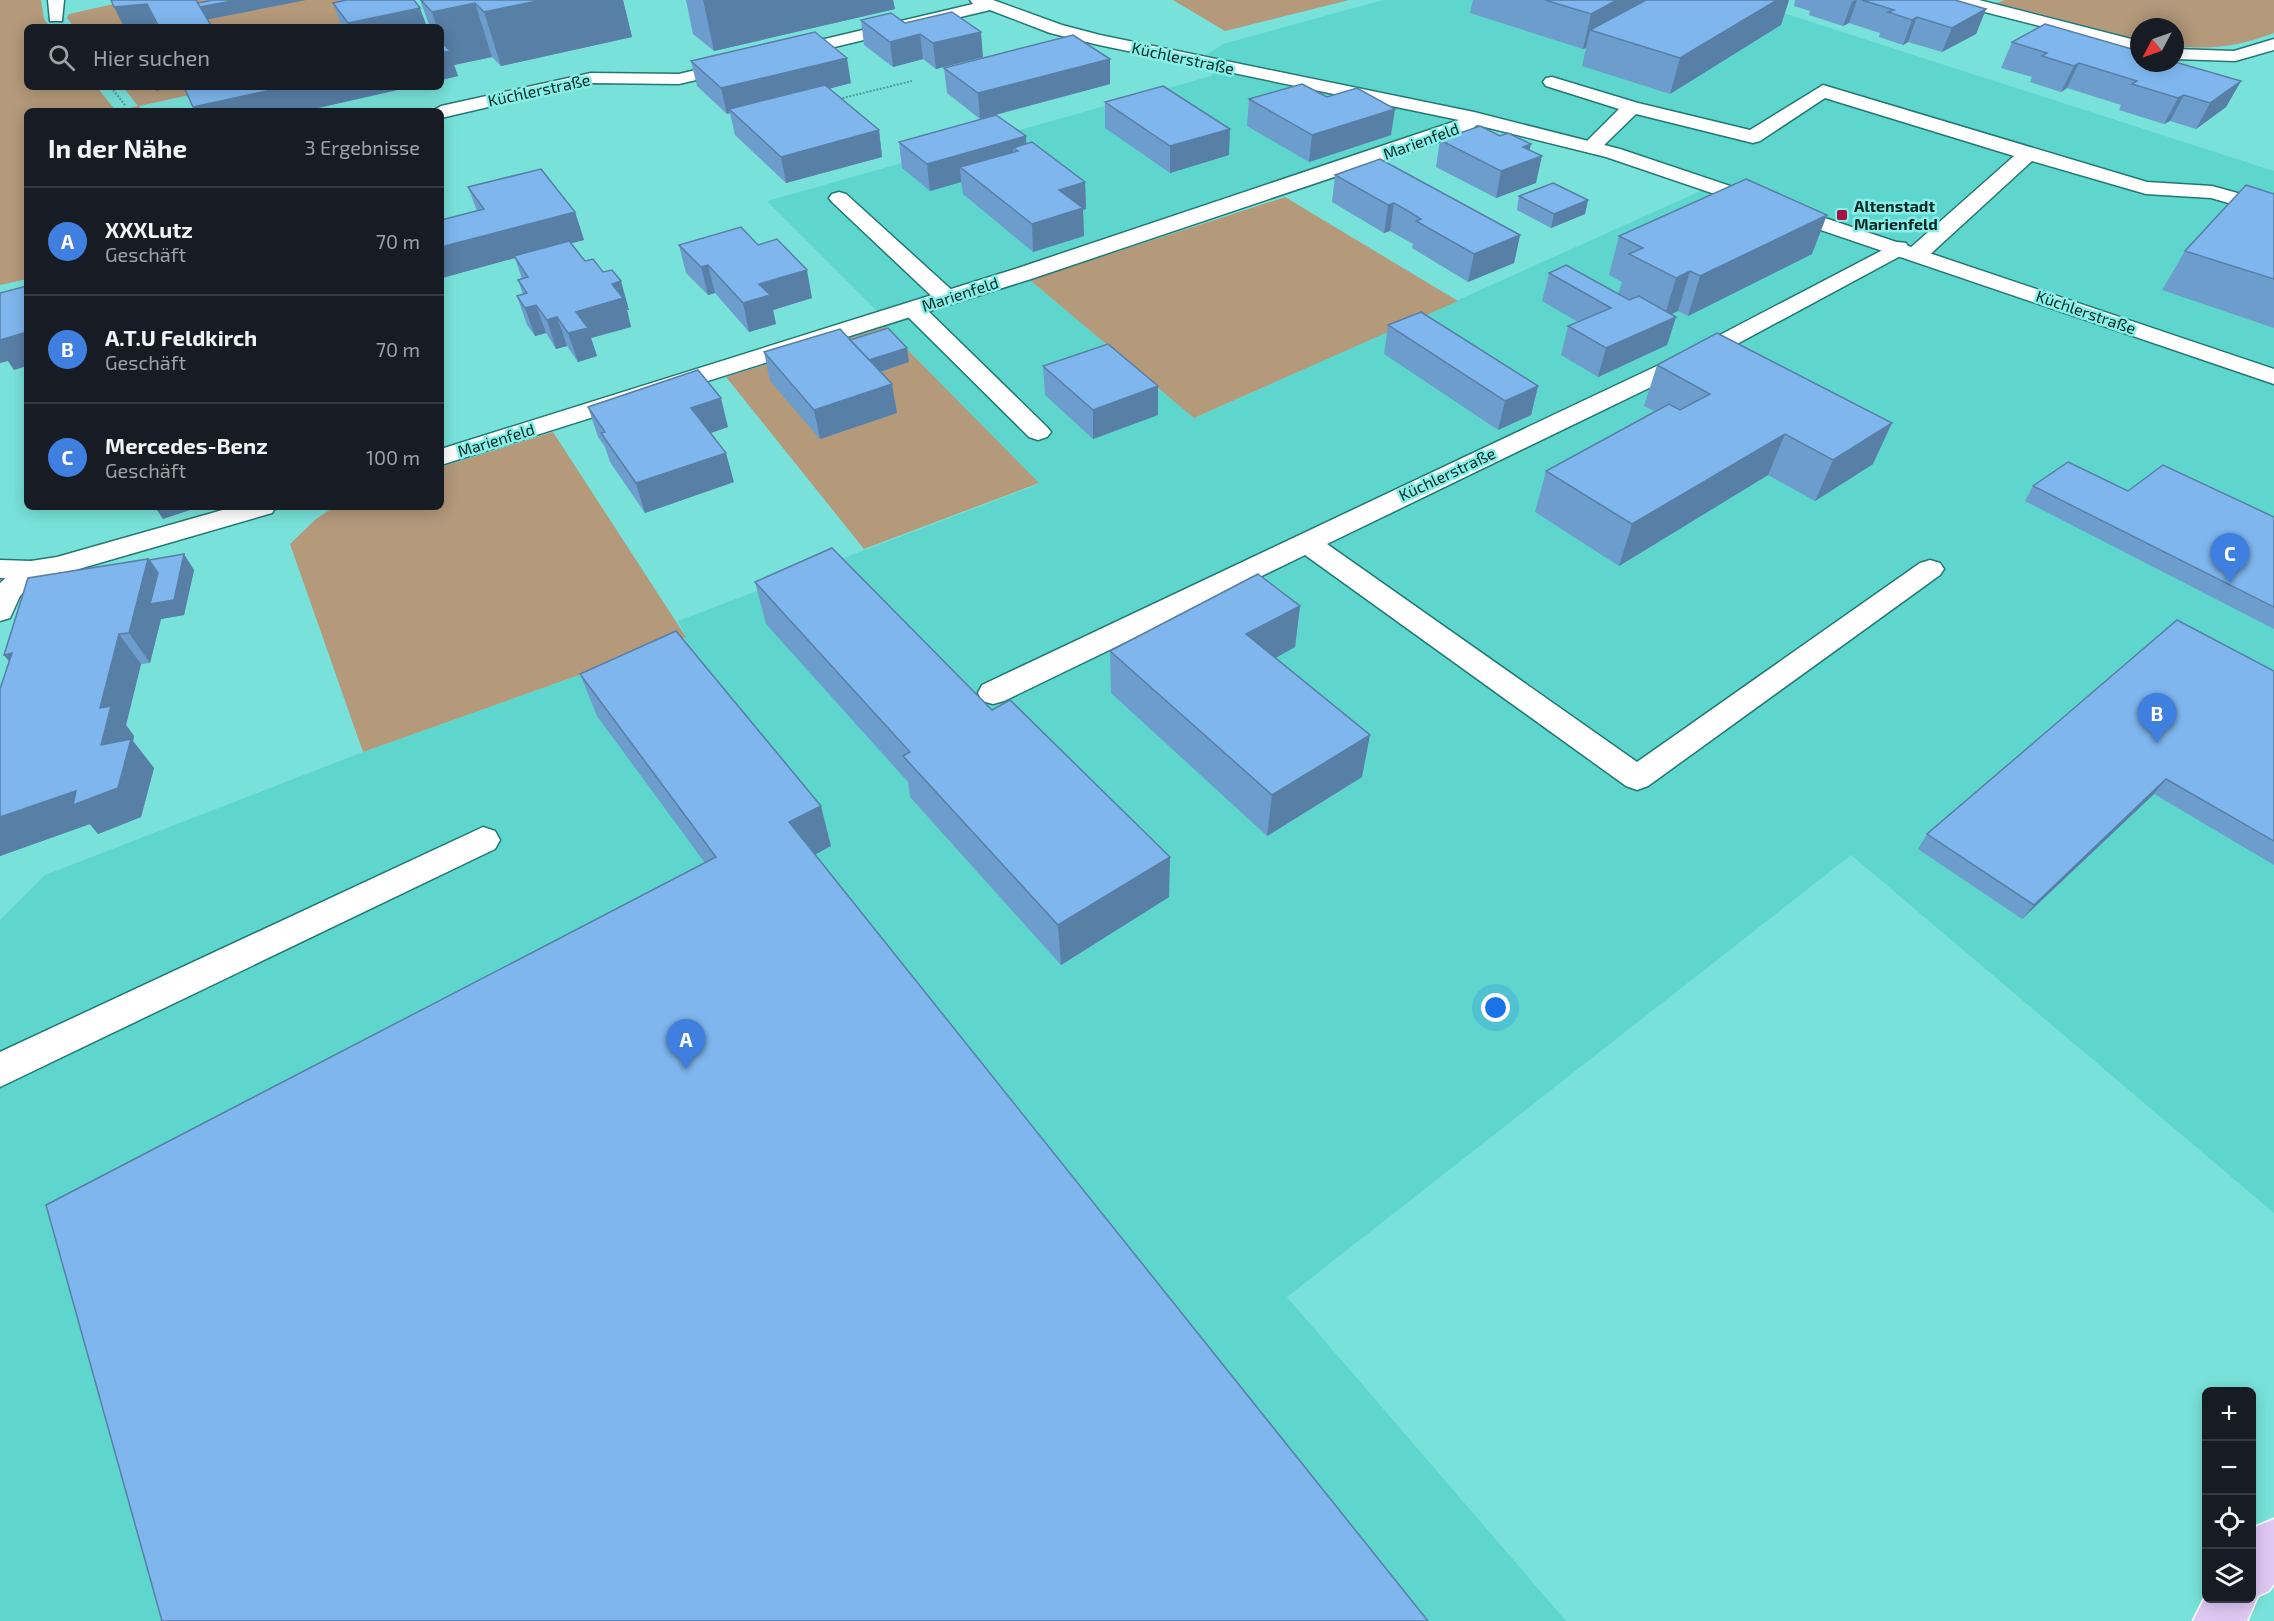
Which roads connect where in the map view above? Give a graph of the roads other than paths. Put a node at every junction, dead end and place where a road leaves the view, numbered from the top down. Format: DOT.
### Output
graph roads {
  1 [pos="1959,0"];
  2 [pos="984,3"];
  3 [pos="2130,44"];
  4 [pos="2274,44"];
  5 [pos="2184,54"];
  6 [pos="772,57"];
  7 [pos="749,62"];
  8 [pos="1552,82"];
  9 [pos="1632,107"];
  10 [pos="444,111"];
  11 [pos="1474,118"];
  12 [pos="1591,147"];
  13 [pos="2028,154"];
  14 [pos="839,198"];
  15 [pos="2274,210"];
  16 [pos="1907,251"];
  17 [pos="947,298"];
  18 [pos="913,309"];
  19 [pos="2274,377"];
  20 [pos="1038,432"];
  21 [pos="444,456"];
  22 [pos="253,510"];
  23 [pos="1306,542"];
  24 [pos="0,569"];
  25 [pos="1930,569"];
  26 [pos="31,570"];
  27 [pos="0,611"];
  28 [pos="993,693"];
  29 [pos="483,840"];
  30 [pos="0,1070"];
  31 [pos="2274,1543"];
  32 [pos="2256,1568"];
  33 [pos="2231,1603"];
  34 [pos="2218,1621"];
  1 -- 3 [label="street"];
  2 -- 6 [label="street, Küchlerstraße"];
  2 -- 11 [label="street, Küchlerstraße"];
  4 -- 5 [label="street"];
  7 -- 10 [label="street, Küchlerstraße"];
  8 -- 9 [label="street"];
  9 -- 12 [label="street"];
  9 -- 13 [label="street"];
  11 -- 12 [label="street, Küchlerstraße"];
  11 -- 17 [label="street, Marienfeld"];
  12 -- 16 [label="street, Küchlerstraße"];
  13 -- 15 [label="street"];
  13 -- 16 [label="street"];
  14 -- 17 [label="street"];
  16 -- 19 [label="street, Küchlerstraße"];
  16 -- 23 [label="street, Küchlerstraße"];
  17 -- 18 [label="street, Marienfeld"];
  18 -- 20 [label="street"];
  18 -- 21 [label="street, Marienfeld"];
  22 -- 26 [label="street"];
  23 -- 25 [label="street"];
  23 -- 28 [label="street, Küchlerstraße"];
  24 -- 26 [label="street"];
  26 -- 27 [label="street"];
  29 -- 30 [label="street"];
  31 -- 32 [label="main road"];
  33 -- 34 [label="main road"];
}
